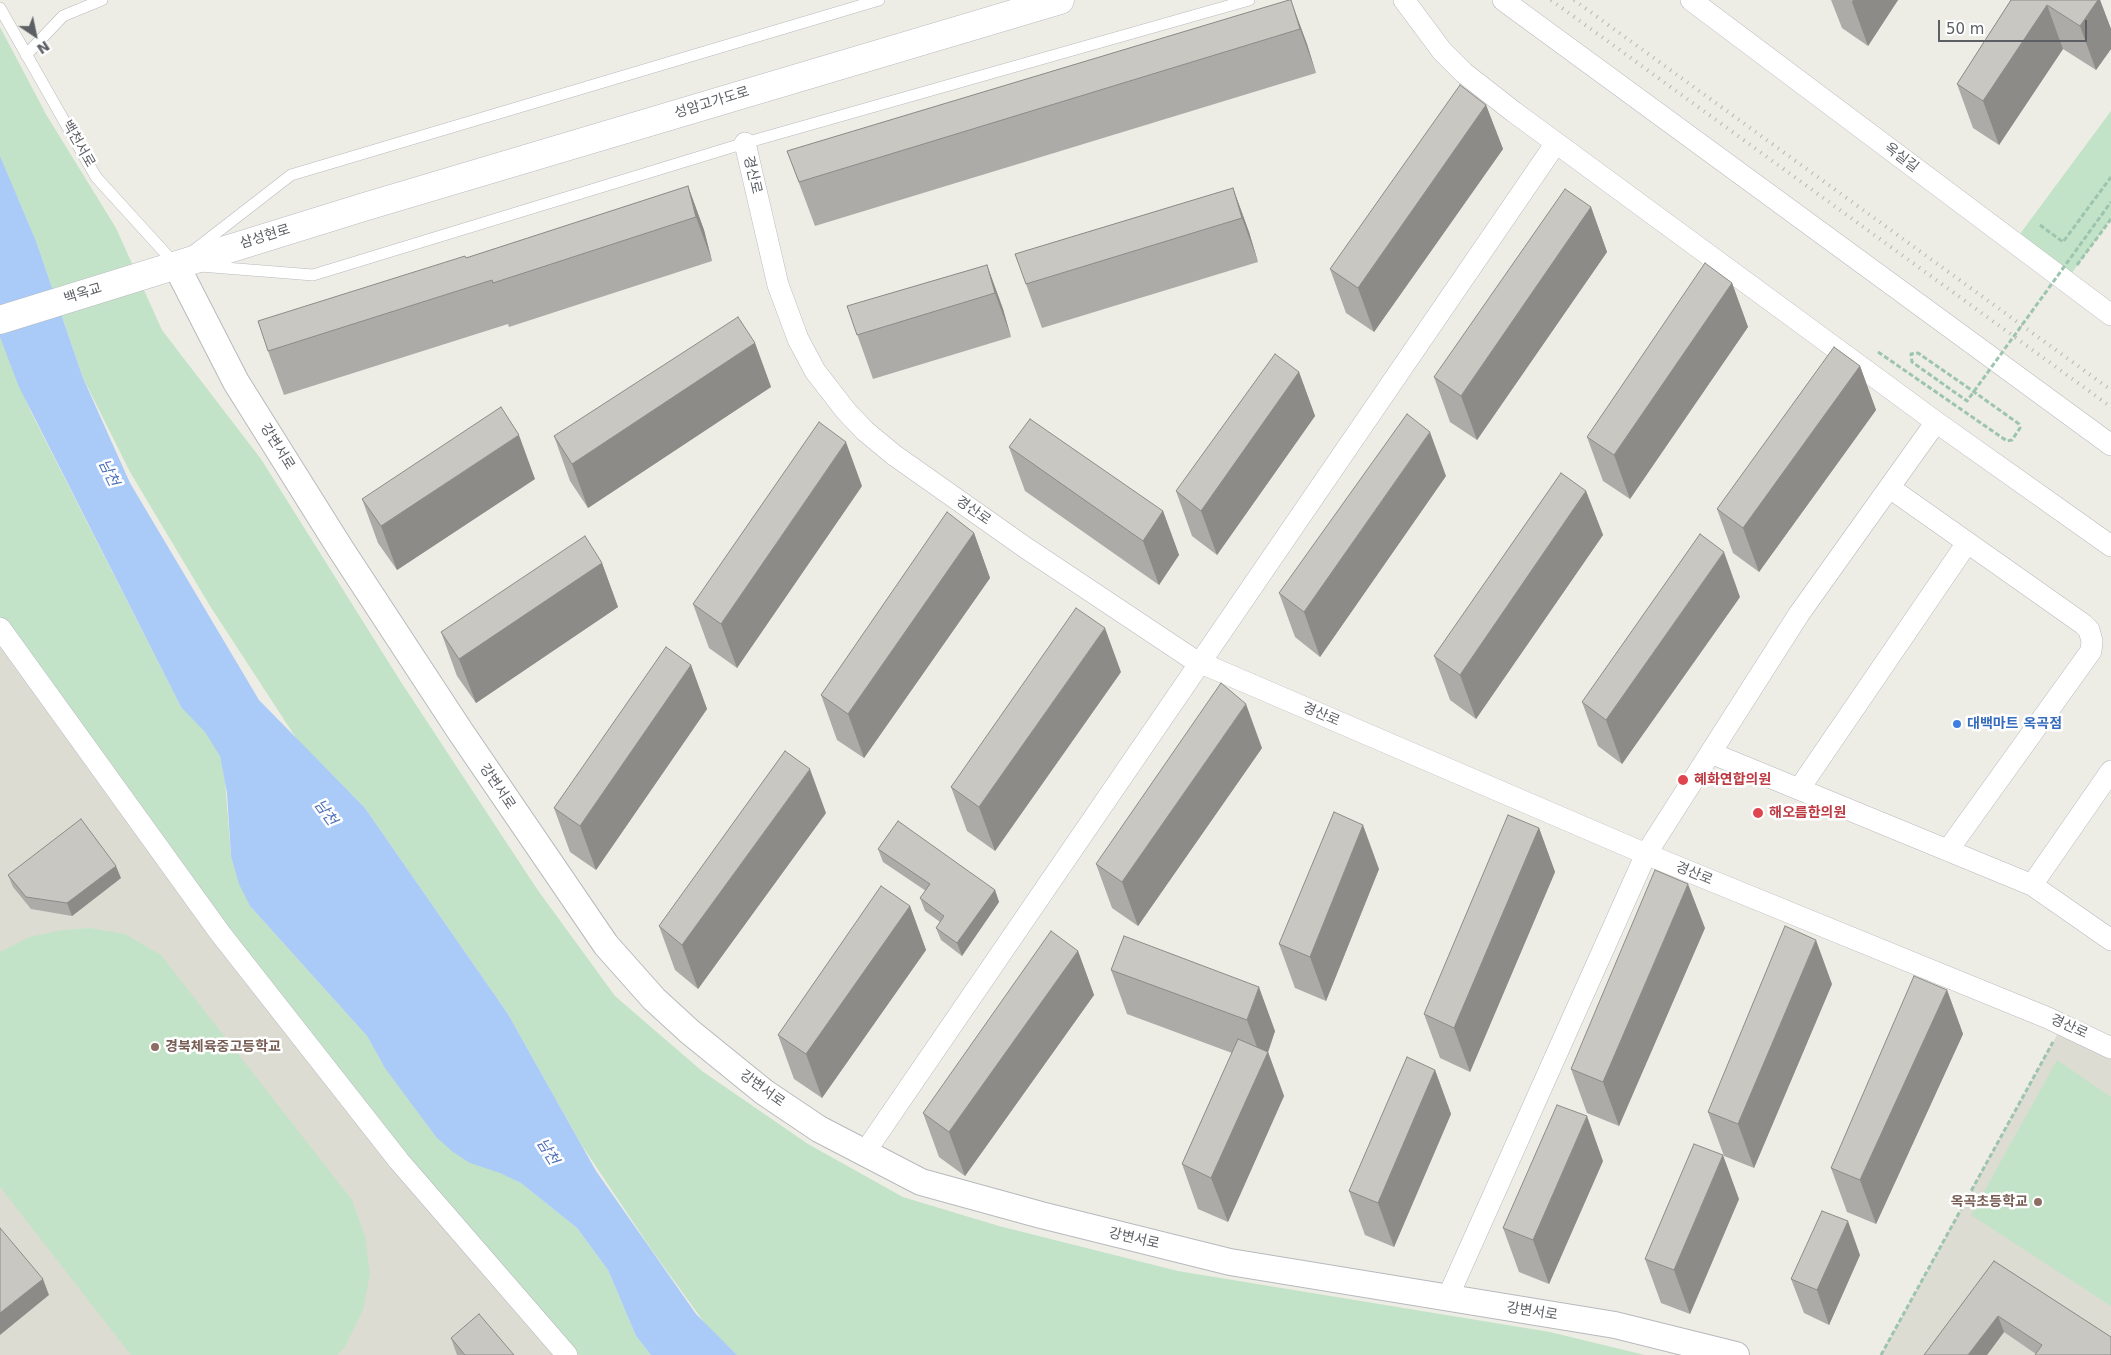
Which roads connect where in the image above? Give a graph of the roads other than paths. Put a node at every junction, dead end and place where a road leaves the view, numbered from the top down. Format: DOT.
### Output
graph roads {
  1 [pos="102,0"];
  2 [pos="879,0"];
  3 [pos="1060,0"];
  4 [pos="1249,0"];
  5 [pos="1404,0"];
  6 [pos="1503,0"];
  7 [pos="1691,0"];
  8 [pos="0,8"];
  9 [pos="26,55"];
  10 [pos="745,143"];
  11 [pos="1556,143"];
  12 [pos="364,207"];
  13 [pos="170,266"];
  14 [pos="2111,315"];
  15 [pos="0,320"];
  16 [pos="1936,422"];
  17 [pos="2111,445"];
  18 [pos="1890,488"];
  19 [pos="1967,543"];
  20 [pos="2111,546"];
  21 [pos="0,628"];
  22 [pos="1200,662"];
  23 [pos="1711,753"];
  24 [pos="2109,779"];
  25 [pos="1799,789"];
  26 [pos="1948,850"];
  27 [pos="1646,854"];
  28 [pos="2032,885"];
  29 [pos="2111,940"];
  30 [pos="2111,1048"];
  31 [pos="865,1152"];
  32 [pos="1447,1299"];
  33 [pos="567,1355"];
  34 [pos="1736,1355"];
  1 -- 9 [label="lane"];
  2 -- 13 [label="lane"];
  3 -- 12 [label="main road, 성암고가도로"];
  4 -- 10 [label="lane"];
  5 -- 11 [label="street"];
  6 -- 17 [label="street"];
  7 -- 14 [label="street, 옥실길"];
  8 -- 9 [label="lane, 백천서로"];
  9 -- 13 [label="lane, 백천서로"];
  10 -- 13 [label="lane"];
  10 -- 22 [label="street, 경산로"];
  11 -- 16 [label="street"];
  11 -- 22 [label="street"];
  12 -- 13 [label="main road, 삼성현로"];
  13 -- 15 [label="main road, 백옥교"];
  13 -- 31 [label="street, 강변서로"];
  16 -- 18 [label="street"];
  16 -- 20 [label="street"];
  18 -- 19 [label="street"];
  18 -- 23 [label="street"];
  19 -- 25 [label="street"];
  19 -- 26 [label="street"];
  21 -- 33 [label="street"];
  22 -- 27 [label="street, 경산로"];
  22 -- 31 [label="street"];
  23 -- 25 [label="street"];
  23 -- 27 [label="street"];
  24 -- 28 [label="street"];
  25 -- 26 [label="street"];
  26 -- 28 [label="street"];
  27 -- 30 [label="street, 경산로"];
  27 -- 32 [label="street"];
  28 -- 29 [label="street"];
  31 -- 32 [label="street, 강변서로"];
  32 -- 34 [label="street, 강변서로"];
}
